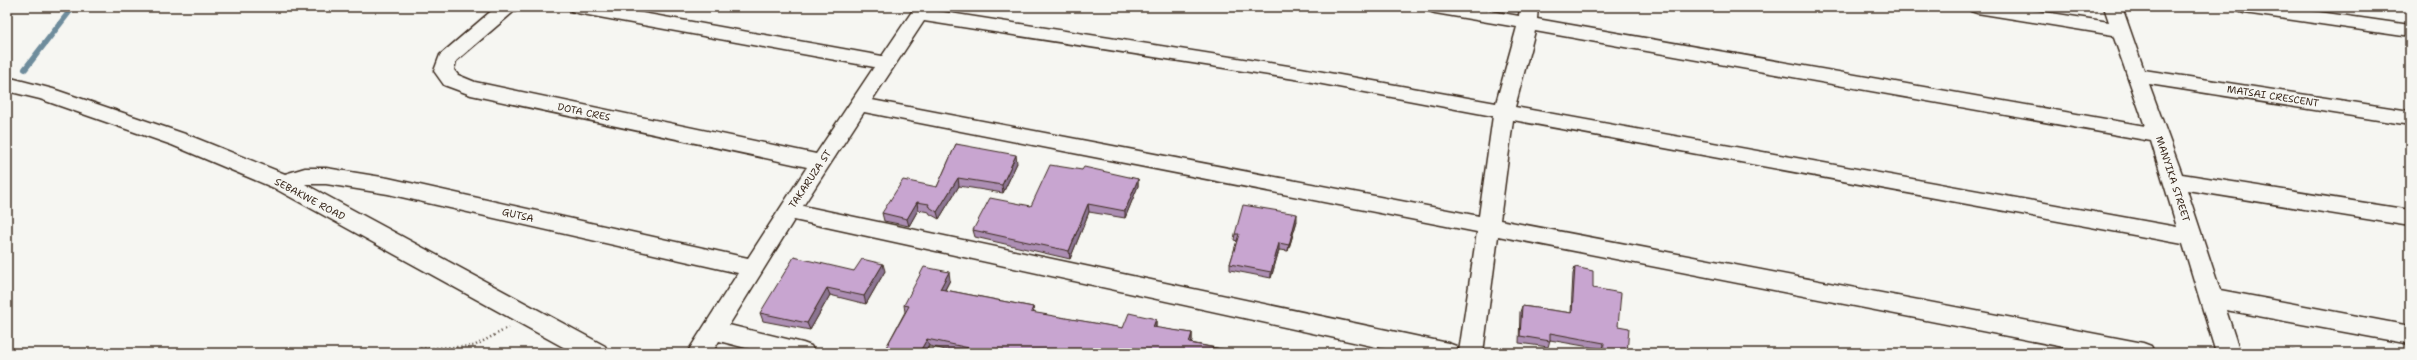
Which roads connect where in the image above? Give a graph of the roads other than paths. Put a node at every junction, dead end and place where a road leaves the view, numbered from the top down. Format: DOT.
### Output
graph roads {
  1 [pos="510,7"];
  2 [pos="577,7"];
  3 [pos="1435,7"];
  4 [pos="1977,7"];
  5 [pos="2113,7"];
  6 [pos="2244,7"];
  7 [pos="922,11"];
  8 [pos="1529,14"];
  9 [pos="2122,30"];
  10 [pos="2410,31"];
  11 [pos="887,63"];
  12 [pos="2136,75"];
  13 [pos="7,84"];
  14 [pos="861,105"];
  15 [pos="1504,111"];
  16 [pos="2410,118"];
  17 [pos="2159,135"];
  18 [pos="822,163"];
  19 [pos="2173,180"];
  20 [pos="282,182"];
  21 [pos="789,211"];
  22 [pos="2410,218"];
  23 [pos="1489,225"];
  24 [pos="2192,238"];
  25 [pos="754,268"];
  26 [pos="2212,298"];
  27 [pos="714,330"];
  28 [pos="2410,335"];
  29 [pos="596,353"];
  30 [pos="699,353"];
  31 [pos="803,353"];
  32 [pos="1448,353"];
  33 [pos="1471,353"];
  34 [pos="2143,353"];
  35 [pos="2228,353"];
  1 -- 18 [label="street, DOTA CRES"];
  2 -- 11 [label="street"];
  3 -- 8 [label="street"];
  4 -- 9 [label="street"];
  5 -- 9 [label="street, MANYIKA STREET"];
  6 -- 10 [label="street"];
  7 -- 11 [label="street, TAKARUZA ST"];
  7 -- 15 [label="street"];
  8 -- 15 [label="street"];
  8 -- 17 [label="street"];
  9 -- 12 [label="street, MANYIKA STREET"];
  11 -- 14 [label="street, TAKARUZA ST"];
  12 -- 16 [label="street, MATSAI CRESCENT"];
  12 -- 17 [label="street, MANYIKA STREET"];
  13 -- 20 [label="street, SEBAKWE ROAD"];
  14 -- 18 [label="street, TAKARUZA ST"];
  14 -- 23 [label="street"];
  15 -- 23 [label="street"];
  15 -- 24 [label="street"];
  17 -- 19 [label="street, MANYIKA STREET"];
  18 -- 21 [label="street, TAKARUZA ST"];
  19 -- 22 [label="street"];
  19 -- 24 [label="street, MANYIKA STREET"];
  20 -- 25 [label="street, GUTSA"];
  20 -- 29 [label="street, SEBAKWE ROAD"];
  21 -- 25 [label="street, TAKARUZA ST"];
  21 -- 32 [label="street"];
  23 -- 33 [label="street"];
  23 -- 34 [label="street"];
  24 -- 26 [label="street, MANYIKA STREET"];
  25 -- 27 [label="street, TAKARUZA ST"];
  26 -- 28 [label="street"];
  26 -- 35 [label="street, MANYIKA STREET"];
  27 -- 30 [label="street, TAKARUZA ST"];
  27 -- 31 [label="street"];
}
